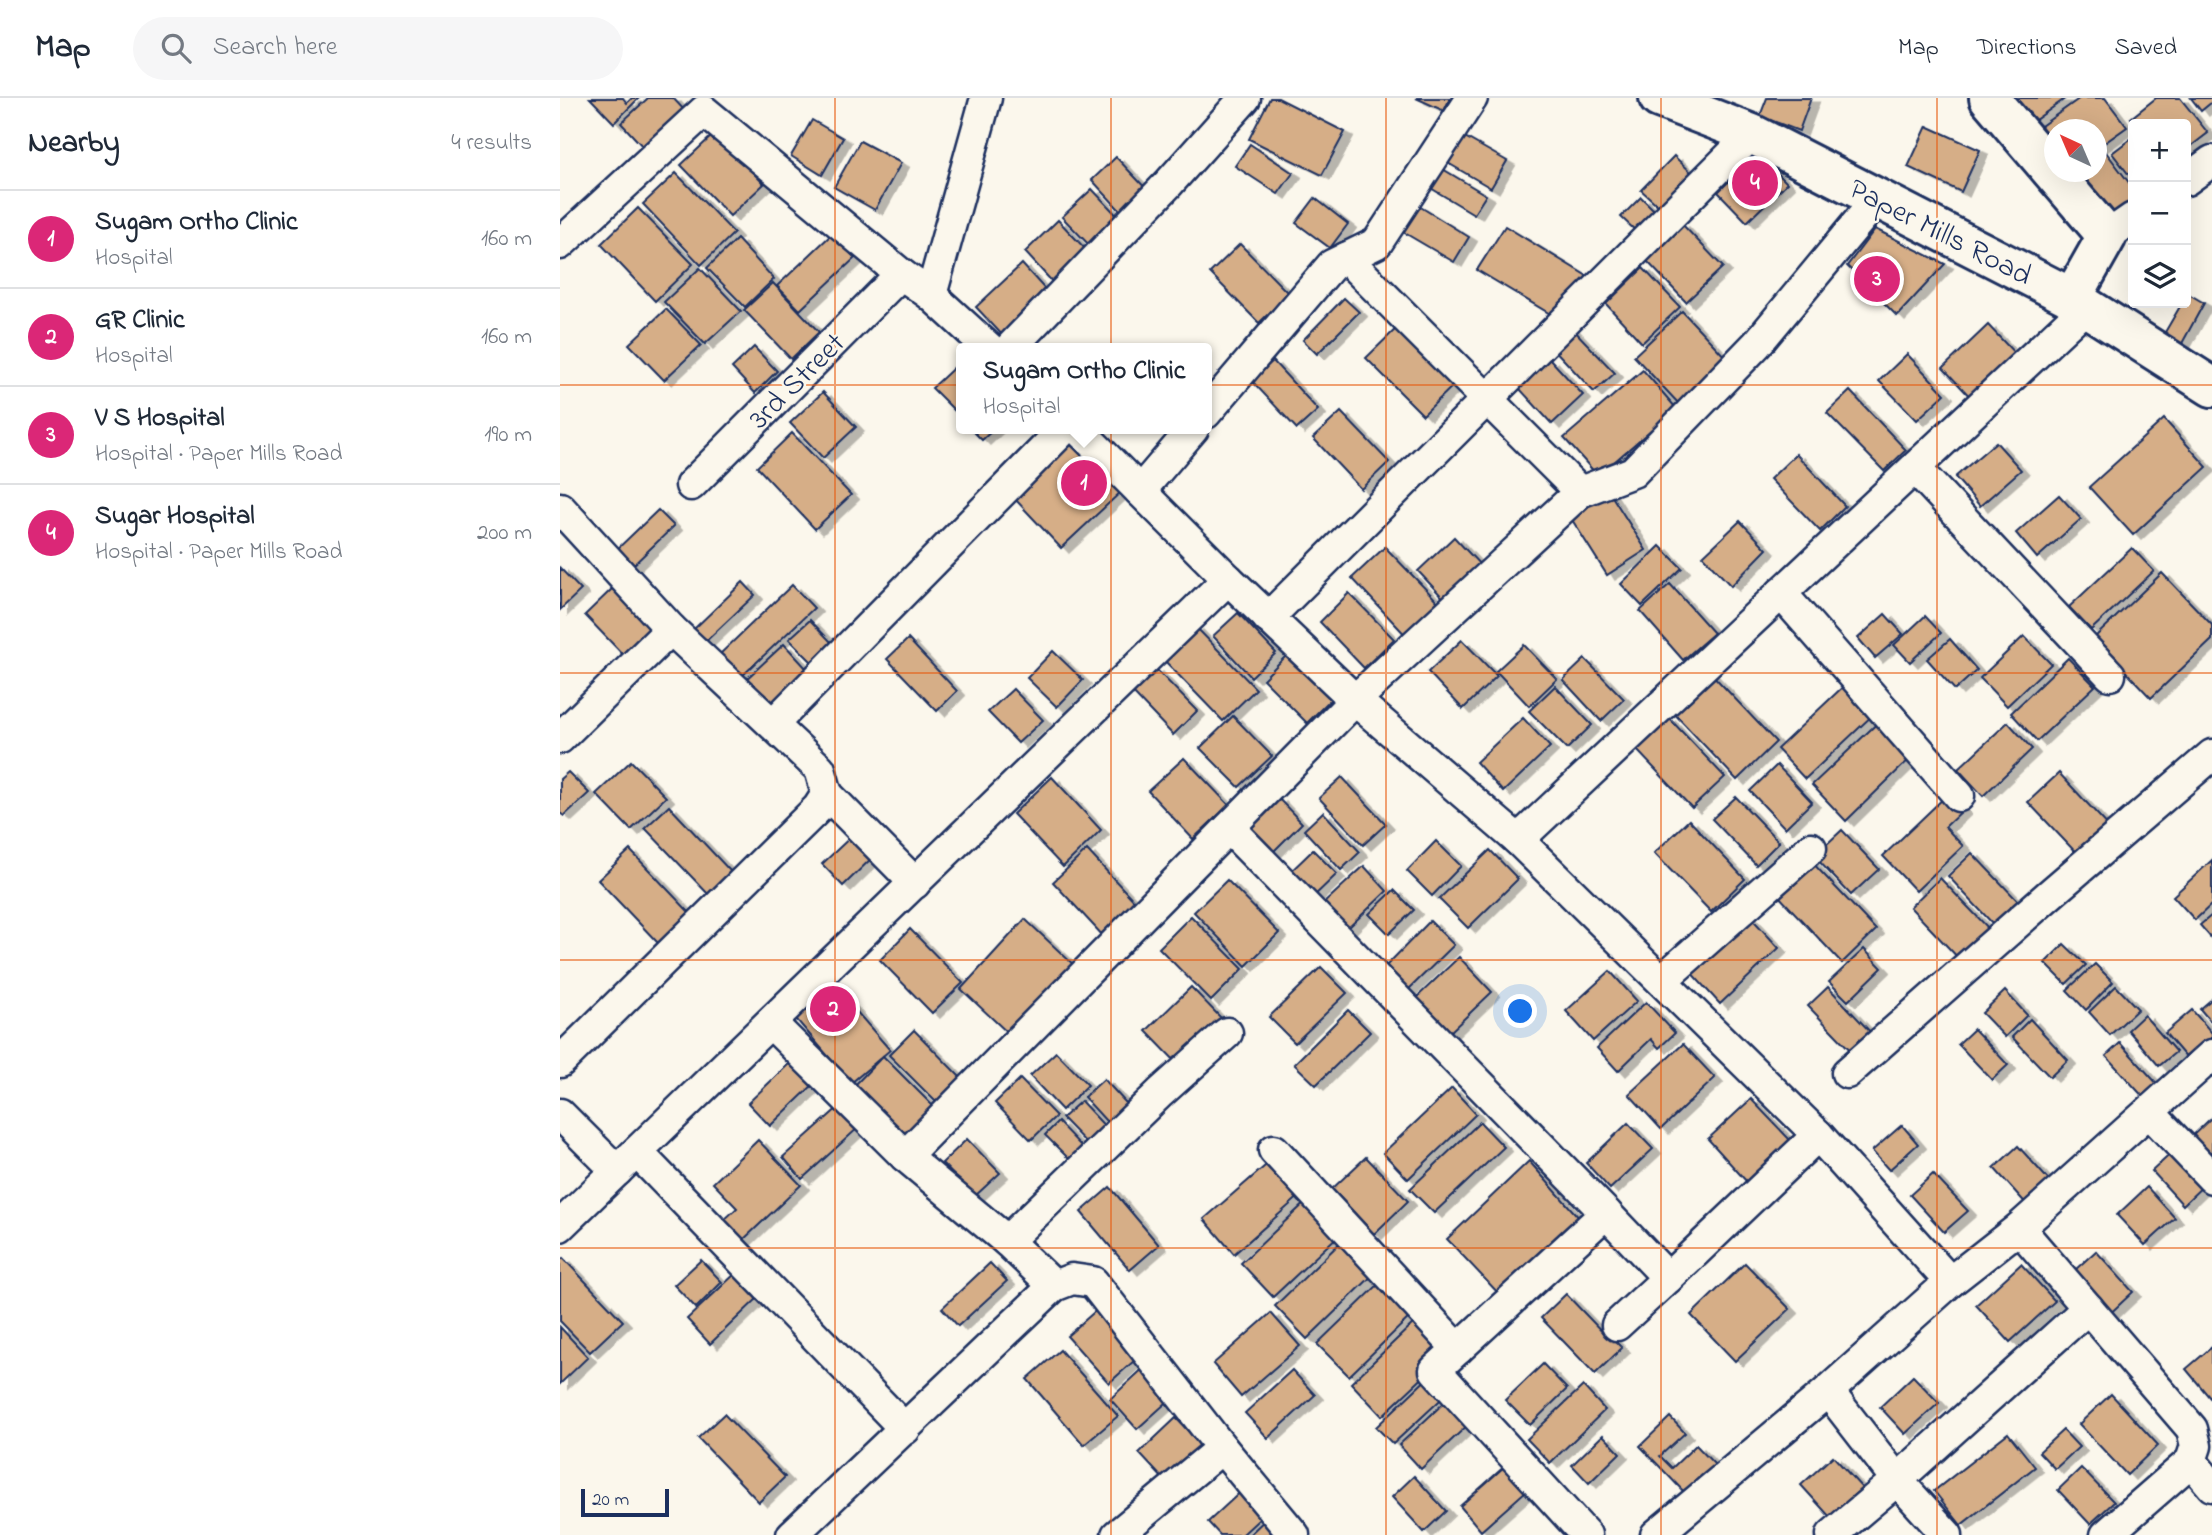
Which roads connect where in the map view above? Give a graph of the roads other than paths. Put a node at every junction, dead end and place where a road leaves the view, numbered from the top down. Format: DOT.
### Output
graph roads {
  1 [pos="986,98"];
  2 [pos="1245,98"];
  3 [pos="1472,98"];
  4 [pos="1659,98"];
  5 [pos="1989,98"];
  6 [pos="698,104"];
  7 [pos="1752,134"];
  8 [pos="2212,161"];
  9 [pos="2191,176"];
  10 [pos="1878,198"];
  11 [pos="2120,227"];
  12 [pos="560,244"];
  13 [pos="1346,258"];
  14 [pos="901,274"];
  15 [pos="931,295"];
  16 [pos="2079,302"];
  17 [pos="984,343"];
  18 [pos="1015,343"];
  19 [pos="2212,387"];
  20 [pos="1487,398"];
  21 [pos="1212,406"];
  22 [pos="1059,434"];
  23 [pos="1083,434"];
  24 [pos="1189,434"];
  25 [pos="1915,468"];
  26 [pos="691,485"];
  27 [pos="1140,491"];
  28 [pos="1580,492"];
  29 [pos="560,508"];
  30 [pos="1228,579"];
  31 [pos="1781,593"];
  32 [pos="1268,618"];
  33 [pos="671,629"];
  34 [pos="2110,675"];
  35 [pos="1355,701"];
  36 [pos="773,724"];
  37 [pos="560,738"];
  38 [pos="2212,755"];
  39 [pos="827,794"];
  40 [pos="1959,796"];
  41 [pos="1229,828"];
  42 [pos="1518,840"];
  43 [pos="1811,848"];
  44 [pos="915,883"];
  45 [pos="1662,980"];
  46 [pos="771,1023"];
  47 [pos="1227,1033"];
  48 [pos="2212,1055"];
  49 [pos="560,1062"];
  50 [pos="1847,1073"];
  51 [pos="2149,1112"];
  52 [pos="560,1114"];
  53 [pos="1818,1135"];
  54 [pos="1273,1150"];
  55 [pos="905,1156"];
  56 [pos="627,1162"];
  57 [pos="2212,1178"];
  58 [pos="1606,1213"];
  59 [pos="560,1226"];
  60 [pos="2019,1228"];
  61 [pos="1007,1241"];
  62 [pos="1668,1279"];
  63 [pos="1950,1282"];
  64 [pos="1054,1286"];
  65 [pos="2088,1308"];
  66 [pos="1617,1325"];
  67 [pos="1458,1349"];
  68 [pos="1828,1391"];
  69 [pos="905,1429"];
  70 [pos="1222,1448"];
  71 [pos="2191,1461"];
  72 [pos="1897,1480"];
  73 [pos="2212,1486"];
  74 [pos="1658,1534"];
  75 [pos="792,1535"];
  76 [pos="1117,1535"];
  77 [pos="1294,1535"];
  78 [pos="1586,1535"];
  79 [pos="1832,1535"];
  80 [pos="1947,1535"];
  81 [pos="2106,1535"];
  1 -- 15 [label="street"];
  2 -- 18 [label="street"];
  3 -- 13 [label="street"];
  4 -- 7 [label="main road, Paper Mills Road"];
  5 -- 11 [label="main road"];
  6 -- 12 [label="street"];
  6 -- 14 [label="street"];
  7 -- 10 [label="main road, Paper Mills Road"];
  7 -- 20 [label="street"];
  8 -- 9 [label="street"];
  10 -- 16 [label="main road, Paper Mills Road"];
  10 -- 28 [label="street"];
  11 -- 16 [label="main road"];
  13 -- 20 [label="street"];
  13 -- 21 [label="street"];
  14 -- 15 [label="street"];
  14 -- 26 [label="street, 3rd Street"];
  15 -- 17 [label="street"];
  16 -- 19 [label="main road, Paper Mills Road"];
  16 -- 25 [label="street"];
  20 -- 28 [label="street"];
  20 -- 32 [label="street"];
  22 -- 36 [label="street"];
  23 -- 27 [label="street"];
  24 -- 27 [label="street"];
  25 -- 31 [label="street"];
  25 -- 34 [label="street"];
  27 -- 30 [label="street"];
  28 -- 35 [label="street"];
  29 -- 33 [label="street"];
  30 -- 32 [label="street"];
  30 -- 44 [label="street"];
  31 -- 40 [label="street"];
  31 -- 42 [label="street"];
  32 -- 35 [label="street"];
  33 -- 36 [label="street"];
  33 -- 37 [label="street"];
  35 -- 41 [label="street"];
  35 -- 42 [label="street"];
  36 -- 39 [label="street"];
  38 -- 50 [label="street"];
  39 -- 44 [label="street"];
  39 -- 49 [label="street"];
  41 -- 55 [label="street"];
  41 -- 58 [label="street"];
  42 -- 45 [label="street"];
  43 -- 45 [label="street"];
  44 -- 46 [label="street"];
  45 -- 53 [label="street"];
  46 -- 55 [label="street"];
  46 -- 56 [label="street"];
  47 -- 61 [label="street"];
  48 -- 51 [label="street"];
  51 -- 57 [label="street"];
  51 -- 60 [label="street"];
  52 -- 56 [label="street"];
  53 -- 62 [label="street"];
  53 -- 63 [label="street"];
  54 -- 67 [label="street"];
  55 -- 61 [label="street"];
  56 -- 59 [label="street"];
  56 -- 69 [label="street"];
  58 -- 62 [label="street"];
  58 -- 67 [label="street"];
  60 -- 63 [label="street"];
  60 -- 65 [label="street"];
  61 -- 64 [label="street"];
  62 -- 66 [label="street"];
  63 -- 68 [label="street"];
  64 -- 69 [label="street"];
  64 -- 70 [label="street"];
  65 -- 71 [label="street"];
  65 -- 72 [label="street"];
  67 -- 78 [label="street"];
  68 -- 72 [label="street"];
  68 -- 74 [label="street"];
  69 -- 75 [label="street"];
  70 -- 76 [label="street"];
  70 -- 77 [label="street"];
  71 -- 73 [label="street"];
  71 -- 81 [label="street"];
  72 -- 79 [label="street"];
  72 -- 80 [label="street"];
}
